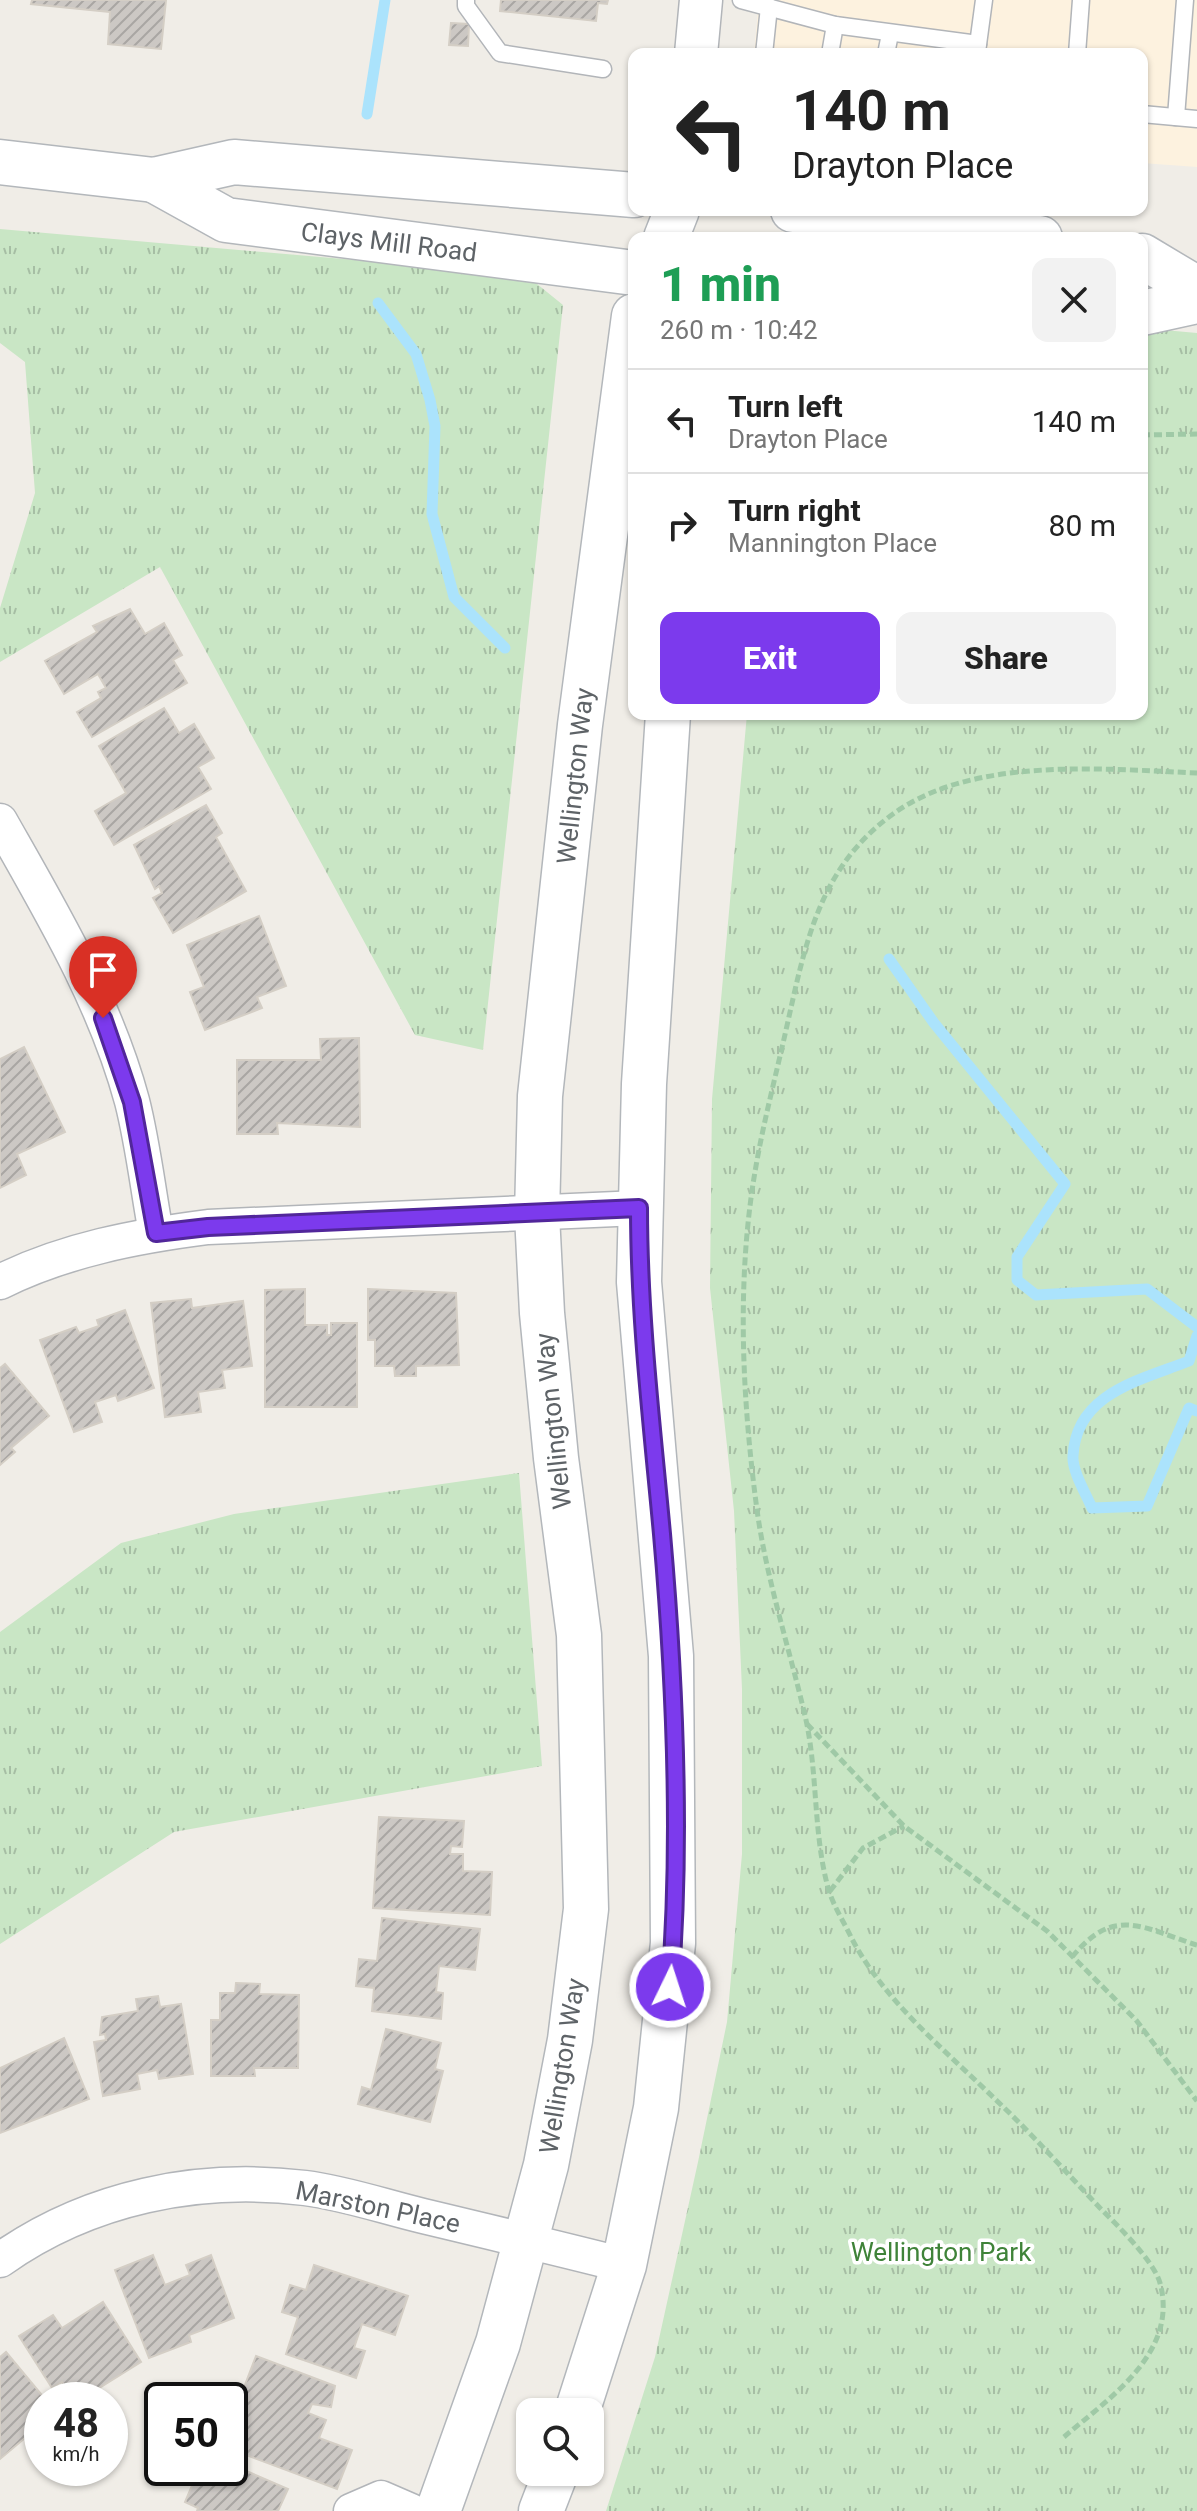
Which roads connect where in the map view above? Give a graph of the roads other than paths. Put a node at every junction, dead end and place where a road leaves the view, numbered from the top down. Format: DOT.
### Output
graph roads {
  1 [pos="466,0"];
  2 [pos="701,0"];
  3 [pos="741,0"];
  4 [pos="984,0"];
  5 [pos="1081,0"];
  6 [pos="1185,0"];
  7 [pos="769,7"];
  8 [pos="835,25"];
  9 [pos="890,34"];
  10 [pos="697,48"];
  11 [pos="765,48"];
  12 [pos="831,48"];
  13 [pos="887,48"];
  14 [pos="972,48"];
  15 [pos="978,48"];
  16 [pos="1077,48"];
  17 [pos="603,69"];
  18 [pos="1148,115"];
  19 [pos="1176,117"];
  20 [pos="1197,119"];
  21 [pos="0,162"];
  22 [pos="154,180"];
  23 [pos="628,195"];
  24 [pos="893,216"];
  25 [pos="1000,232"];
  26 [pos="1148,260"];
  27 [pos="628,272"];
  28 [pos="1197,289"];
  29 [pos="1197,301"];
  30 [pos="1148,312"];
  31 [pos="628,361"];
  32 [pos="668,720"];
  33 [pos="0,821"];
  34 [pos="639,1208"];
  35 [pos="537,1215"];
  36 [pos="156,1233"];
  37 [pos="0,1282"];
  38 [pos="526,2240"];
  39 [pos="0,2260"];
  40 [pos="624,2265"];
  41 [pos="581,2398"];
  42 [pos="551,2486"];
  43 [pos="351,2511"];
  44 [pos="411,2511"];
  45 [pos="438,2511"];
  46 [pos="541,2511"];
  1 -- 17 [label="lane"];
  2 -- 10 [label="street"];
  3 -- 7 [label="lane"];
  4 -- 15 [label="lane"];
  5 -- 16 [label="lane"];
  6 -- 19 [label="lane"];
  7 -- 8 [label="lane"];
  7 -- 11 [label="lane"];
  8 -- 9 [label="lane"];
  8 -- 12 [label="lane"];
  9 -- 13 [label="lane"];
  9 -- 14 [label="lane"];
  18 -- 19 [label="lane"];
  19 -- 20 [label="lane"];
  21 -- 22 [label="main road, Clays Mill Road"];
  22 -- 23 [label="main road, Clays Mill Road"];
  22 -- 27 [label="main road, Clays Mill Road"];
  24 -- 25 [label="main road"];
  26 -- 28 [label="main road"];
  29 -- 30 [label="main road"];
  31 -- 35 [label="main road, Wellington Way"];
  32 -- 34 [label="main road"];
  33 -- 36 [label="street"];
  34 -- 35 [label="street"];
  34 -- 40 [label="main road"];
  35 -- 36 [label="street"];
  35 -- 38 [label="main road, Wellington Way"];
  36 -- 37 [label="street"];
  38 -- 39 [label="street, Marston Place"];
  38 -- 40 [label="street, Marston Place"];
  38 -- 45 [label="main road, Wellington Way"];
  40 -- 41 [label="main road"];
  42 -- 46 [label="main road"];
  43 -- 44 [label="street"];
}
